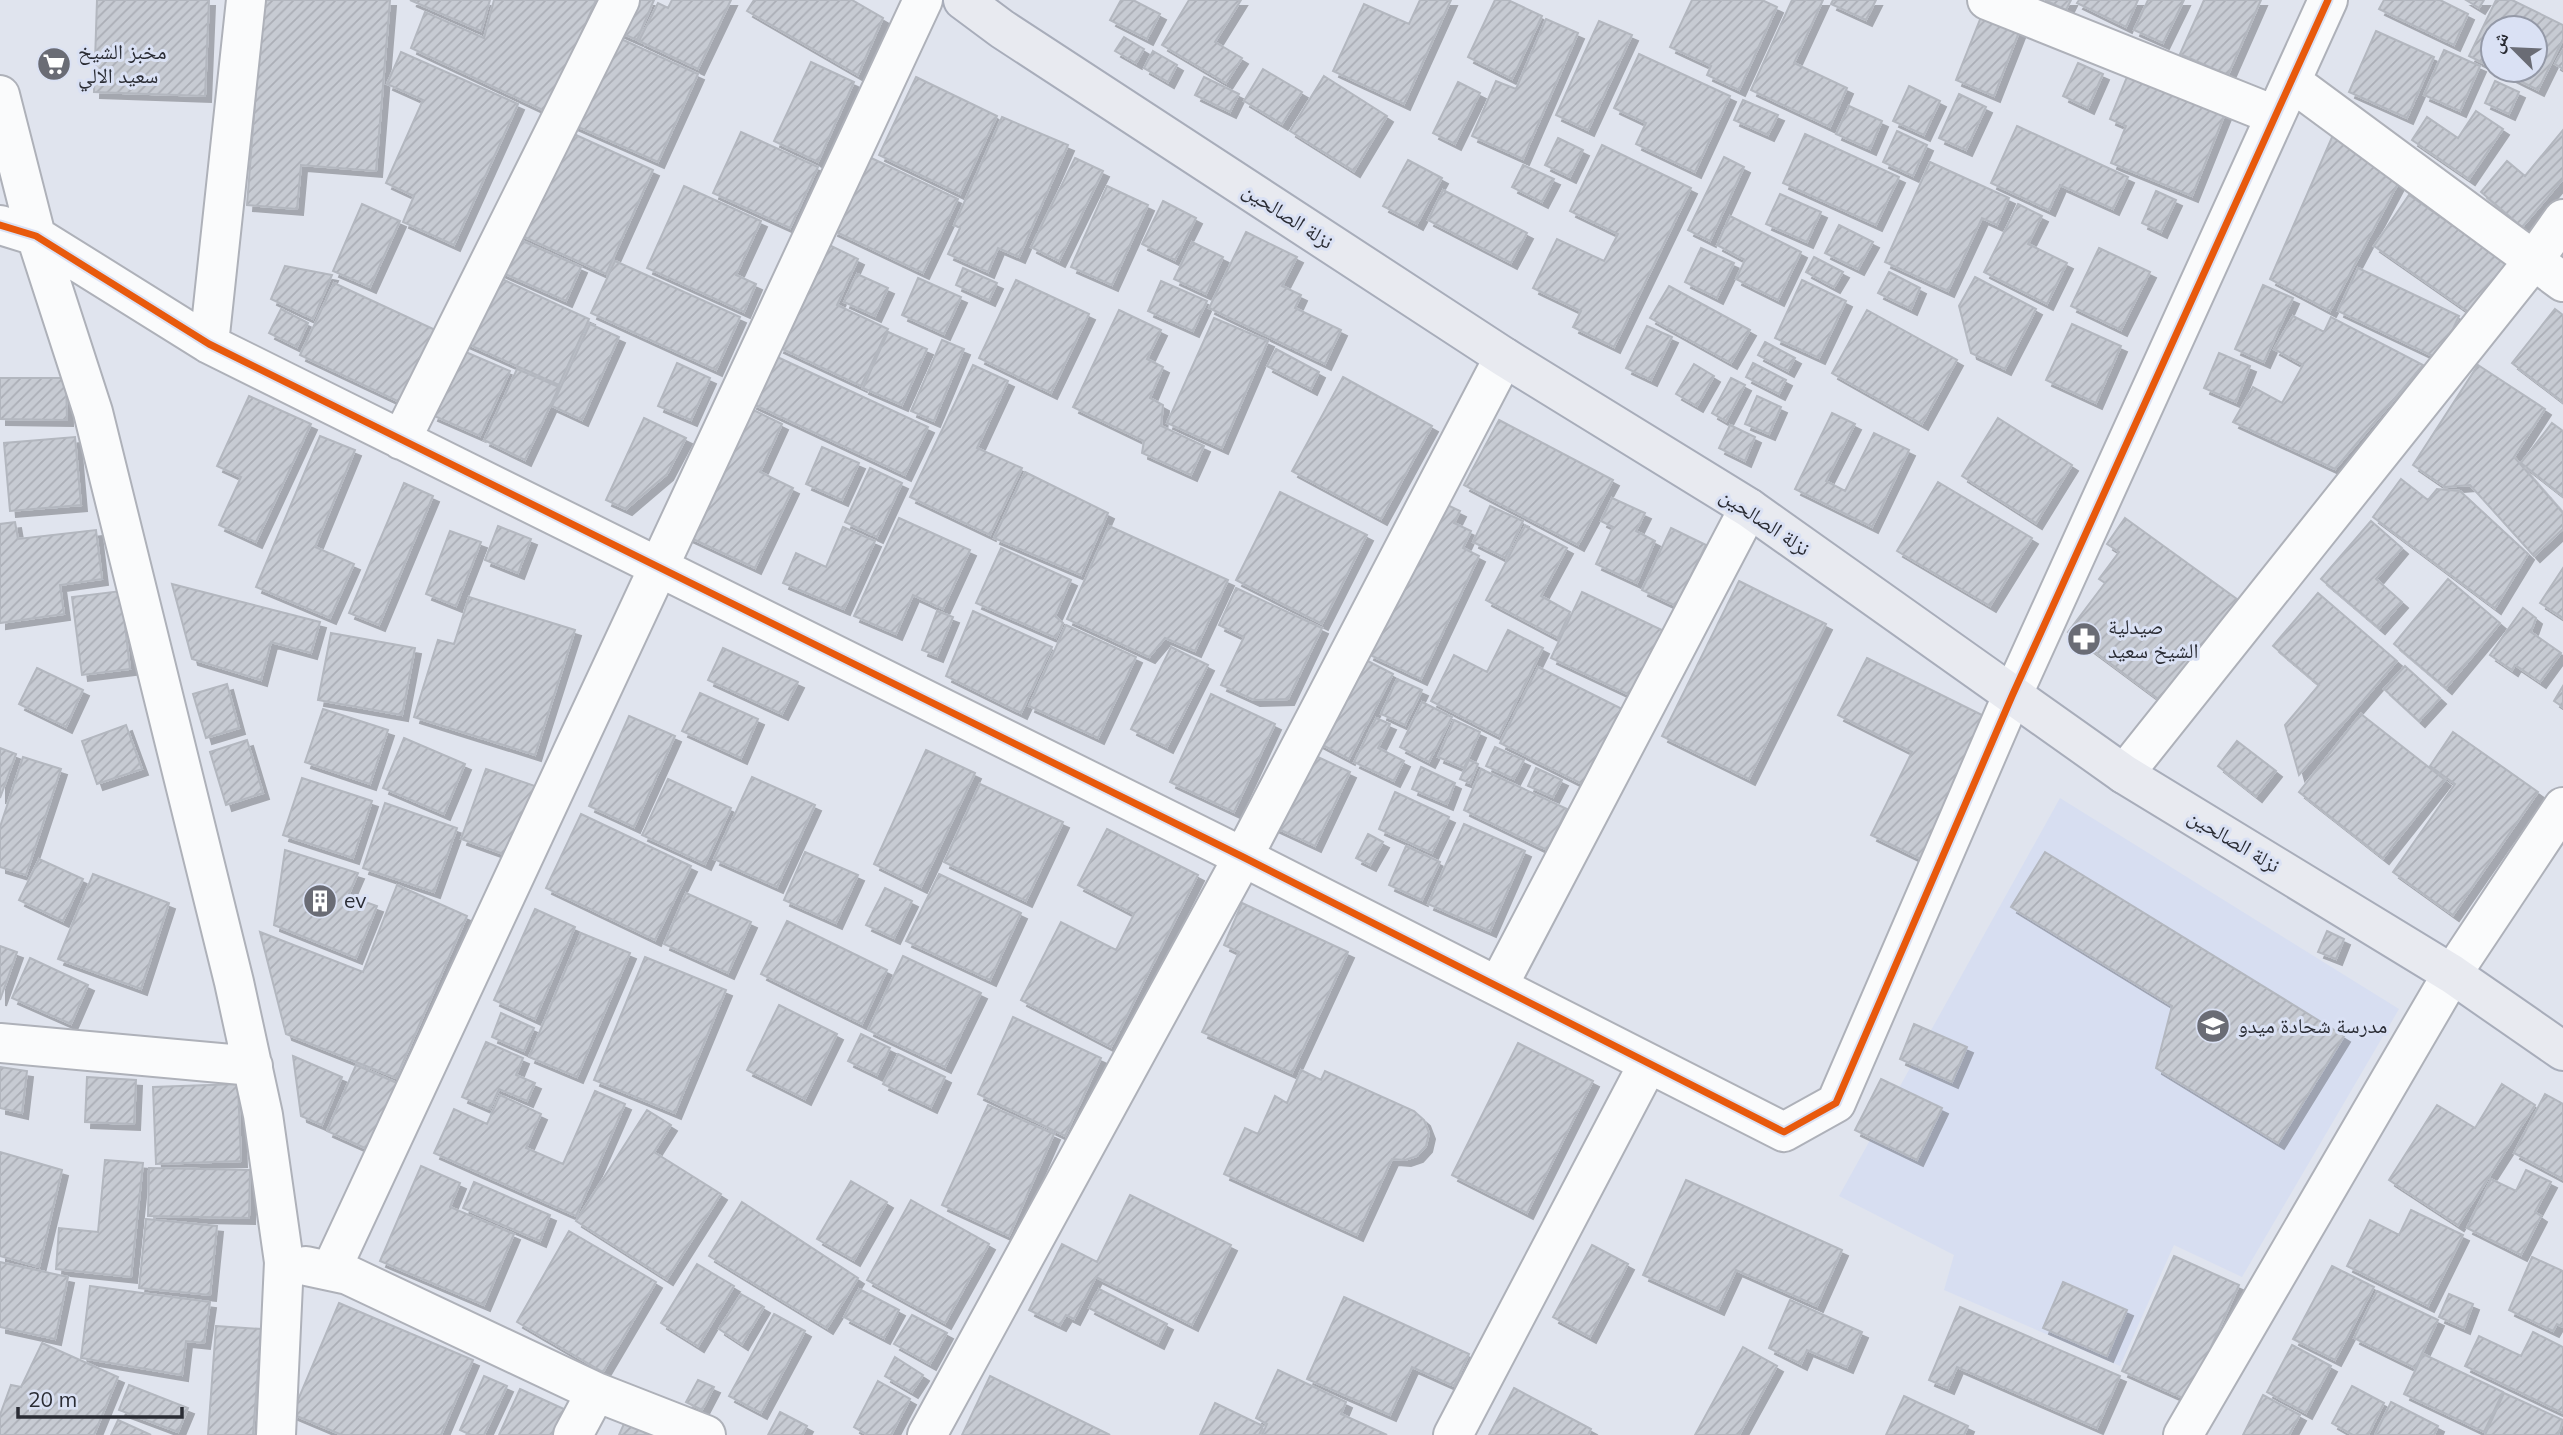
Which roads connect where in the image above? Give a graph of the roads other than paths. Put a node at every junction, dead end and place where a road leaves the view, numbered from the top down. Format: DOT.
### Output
graph roads {
  1 [pos="246,0"];
  2 [pos="620,0"];
  3 [pos="923,0"];
  4 [pos="963,0"];
  5 [pos="1987,0"];
  6 [pos="2329,0"];
  7 [pos="0,95"];
  8 [pos="2283,98"];
  9 [pos="2563,219"];
  10 [pos="0,225"];
  11 [pos="36,236"];
  12 [pos="2549,271"];
  13 [pos="209,344"];
  14 [pos="1504,357"];
  15 [pos="401,440"];
  16 [pos="1749,508"];
  17 [pos="657,568"];
  18 [pos="2012,696"];
  19 [pos="2124,774"];
  20 [pos="2563,807"];
  21 [pos="1243,857"];
  22 [pos="2452,974"];
  23 [pos="1498,986"];
  24 [pos="0,1043"];
  25 [pos="2563,1051"];
  26 [pos="1648,1064"];
  27 [pos="253,1066"];
  28 [pos="284,1262"];
  29 [pos="331,1270"];
  30 [pos="597,1392"];
  31 [pos="276,1435"];
  32 [pos="573,1435"];
  33 [pos="706,1435"];
  34 [pos="926,1435"];
  35 [pos="1453,1435"];
  36 [pos="2183,1435"];
  1 -- 13 [label="street"];
  2 -- 15 [label="street"];
  3 -- 17 [label="street"];
  4 -- 14 [label="main road, نزلة الصالحين"];
  5 -- 8 [label="street"];
  6 -- 8 [label="street"];
  7 -- 11 [label="street"];
  8 -- 12 [label="street"];
  8 -- 18 [label="street"];
  9 -- 12 [label="street"];
  10 -- 11 [label="street"];
  11 -- 13 [label="street"];
  11 -- 27 [label="street"];
  12 -- 19 [label="street"];
  13 -- 15 [label="street"];
  14 -- 16 [label="main road, نزلة الصالحين"];
  14 -- 21 [label="street"];
  15 -- 17 [label="street"];
  16 -- 18 [label="main road, نزلة الصالحين"];
  16 -- 23 [label="street"];
  17 -- 21 [label="street"];
  17 -- 29 [label="street"];
  18 -- 19 [label="main road, نزلة الصالحين"];
  18 -- 26 [label="street"];
  19 -- 22 [label="main road, نزلة الصالحين"];
  20 -- 22 [label="street"];
  21 -- 23 [label="street"];
  21 -- 34 [label="street"];
  22 -- 25 [label="main road, نزلة الصالحين"];
  22 -- 36 [label="street"];
  23 -- 26 [label="street"];
  24 -- 27 [label="street"];
  26 -- 35 [label="street"];
  27 -- 28 [label="street"];
  28 -- 29 [label="street"];
  28 -- 31 [label="street"];
  29 -- 30 [label="street"];
  30 -- 32 [label="street"];
  30 -- 33 [label="street"];
}
